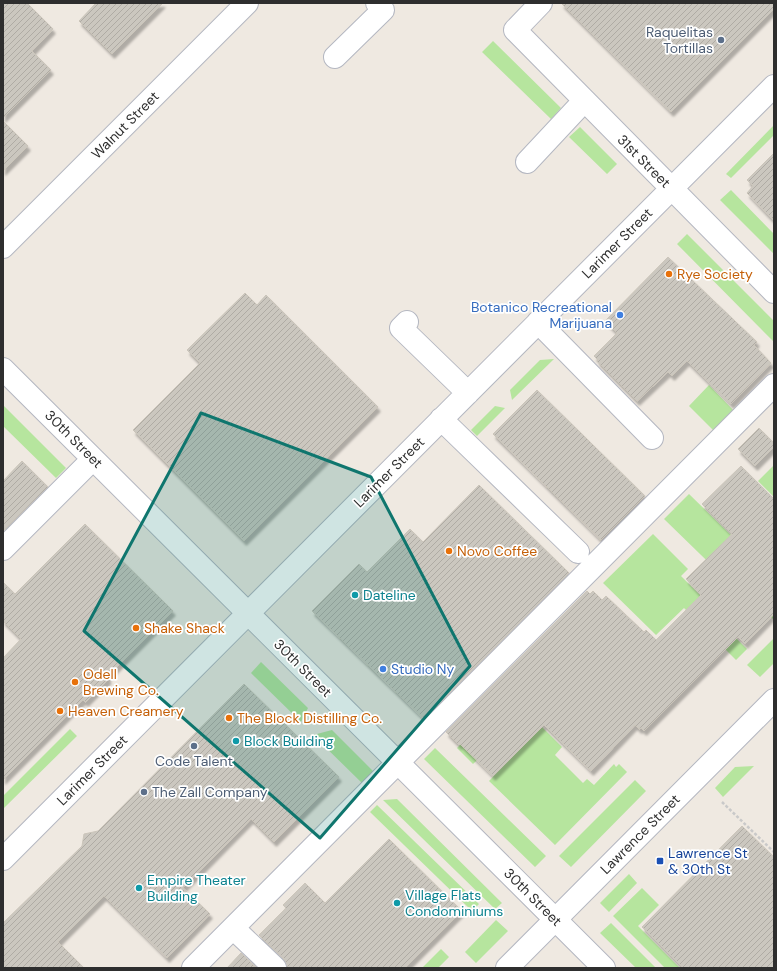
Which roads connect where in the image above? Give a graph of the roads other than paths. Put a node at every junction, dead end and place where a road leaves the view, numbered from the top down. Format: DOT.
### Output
graph roads {
  1 [pos="247,3"];
  2 [pos="377,3"];
  3 [pos="541,3"];
  4 [pos="335,57"];
  5 [pos="774,86"];
  6 [pos="584,101"];
  7 [pos="527,162"];
  8 [pos="671,189"];
  9 [pos="3,247"];
  10 [pos="774,292"];
  11 [pos="407,322"];
  12 [pos="538,322"];
  13 [pos="3,368"];
  14 [pos="774,385"];
  15 [pos="468,393"];
  16 [pos="441,419"];
  17 [pos="652,438"];
  18 [pos="93,459"];
  19 [pos="3,549"];
  20 [pos="578,552"];
  21 [pos="248,613"];
  22 [pos="774,700"];
  23 [pos="398,763"];
  24 [pos="3,859"];
  25 [pos="555,920"];
  26 [pos="233,928"];
  27 [pos="193,968"];
  28 [pos="275,968"];
  29 [pos="507,968"];
  30 [pos="604,968"];
  1 -- 9 [label="street, Walnut Street"];
  2 -- 4 [label="street"];
  3 -- 6 [label="street, 31st Street"];
  5 -- 8 [label="street, Larimer Street"];
  6 -- 7 [label="street"];
  6 -- 8 [label="street, 31st Street"];
  8 -- 10 [label="street, 31st Street"];
  8 -- 12 [label="street, Larimer Street"];
  11 -- 15 [label="street"];
  12 -- 15 [label="street, Larimer Street"];
  12 -- 17 [label="street"];
  13 -- 18 [label="street, 30th Street"];
  14 -- 23 [label="street"];
  15 -- 16 [label="street, Larimer Street"];
  16 -- 20 [label="street"];
  16 -- 21 [label="street, Larimer Street"];
  18 -- 19 [label="street"];
  18 -- 21 [label="street, 30th Street"];
  21 -- 23 [label="street, 30th Street"];
  21 -- 24 [label="street, Larimer Street"];
  22 -- 25 [label="street, Lawrence Street"];
  23 -- 25 [label="street, 30th Street"];
  23 -- 26 [label="street"];
  25 -- 29 [label="street, Lawrence Street"];
  25 -- 30 [label="street, 30th Street"];
  26 -- 27 [label="street"];
  26 -- 28 [label="street"];
}
